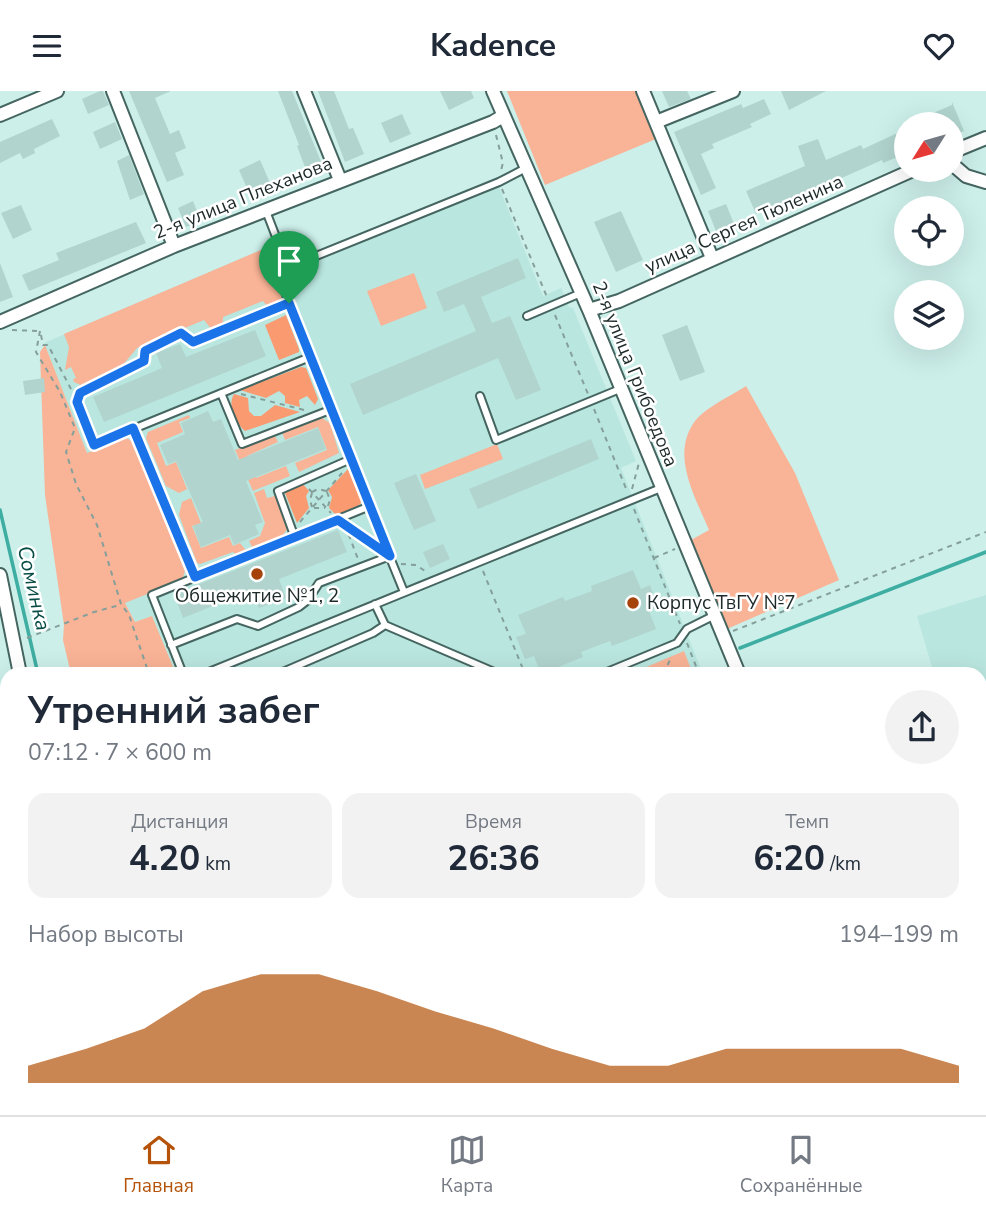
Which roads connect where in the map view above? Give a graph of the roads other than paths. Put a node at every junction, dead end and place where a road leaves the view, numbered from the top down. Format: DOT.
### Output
graph roads {
  1 [pos="57,91"];
  2 [pos="113,91"];
  3 [pos="304,91"];
  4 [pos="493,91"];
  5 [pos="643,91"];
  6 [pos="733,91"];
  7 [pos="0,115"];
  8 [pos="498,119"];
  9 [pos="656,122"];
  10 [pos="986,138"];
  11 [pos="964,147"];
  12 [pos="527,167"];
  13 [pos="964,175"];
  14 [pos="894,178"];
  15 [pos="340,180"];
  16 [pos="986,182"];
  17 [pos="266,209"];
  18 [pos="174,246"];
  19 [pos="712,258"];
  20 [pos="288,268"];
  21 [pos="581,293"];
  22 [pos="289,303"];
  23 [pos="589,310"];
  24 [pos="527,316"];
  25 [pos="5,326"];
  26 [pos="310,357"];
  27 [pos="620,390"];
  28 [pos="221,393"];
  29 [pos="480,396"];
  30 [pos="330,410"];
  31 [pos="133,428"];
  32 [pos="348,460"];
  33 [pos="661,488"];
  34 [pos="370,506"];
  35 [pos="296,537"];
  36 [pos="390,556"];
  37 [pos="0,575"];
  38 [pos="195,577"];
  39 [pos="404,591"];
  40 [pos="375,604"];
  41 [pos="715,615"];
  42 [pos="385,625"];
  43 [pos="17,640"];
  44 [pos="172,645"];
  45 [pos="0,646"];
  46 [pos="19,667"];
  47 [pos="180,667"];
  48 [pos="221,667"];
  49 [pos="294,667"];
  50 [pos="483,667"];
  51 [pos="619,667"];
  52 [pos="736,667"];
  1 -- 7 [label="street"];
  2 -- 18 [label="street"];
  3 -- 15 [label="street"];
  4 -- 8 [label="street, 2-я улица Грибоедова"];
  5 -- 9 [label="street"];
  6 -- 9 [label="street"];
  8 -- 12 [label="street, 2-я улица Грибоедова"];
  8 -- 15 [label="street, 2-я улица Плеханова"];
  9 -- 19 [label="street"];
  10 -- 11 [label="street"];
  12 -- 20 [label="lane"];
  12 -- 21 [label="street, 2-я улица Грибоедова"];
  13 -- 16 [label="street"];
  14 -- 19 [label="street, улица Сергея Тюленина"];
  15 -- 17 [label="street, 2-я улица Плеханова"];
  17 -- 18 [label="street, 2-я улица Плеханова"];
  17 -- 20 [label="lane"];
  18 -- 25 [label="street, 2-я улица Плеханова"];
  19 -- 23 [label="street, улица Сергея Тюленина"];
  20 -- 22 [label="lane"];
  21 -- 23 [label="street, 2-я улица Грибоедова"];
  21 -- 24 [label="lane"];
  22 -- 26 [label="lane"];
  22 -- 31 [label="lane"];
  23 -- 27 [label="street, 2-я улица Грибоедова"];
  26 -- 28 [label="lane"];
  26 -- 30 [label="lane"];
  27 -- 29 [label="lane"];
  27 -- 33 [label="street, 2-я улица Грибоедова"];
  28 -- 30 [label="lane"];
  28 -- 31 [label="lane"];
  30 -- 32 [label="lane"];
  31 -- 38 [label="lane"];
  32 -- 34 [label="lane"];
  32 -- 35 [label="lane"];
  33 -- 39 [label="lane"];
  33 -- 41 [label="street, 2-я улица Грибоедова"];
  34 -- 35 [label="lane"];
  34 -- 36 [label="lane"];
  35 -- 38 [label="lane"];
  36 -- 39 [label="lane"];
  36 -- 44 [label="lane"];
  37 -- 43 [label="street"];
  38 -- 44 [label="lane"];
  39 -- 40 [label="lane"];
  40 -- 42 [label="lane"];
  40 -- 48 [label="lane"];
  41 -- 51 [label="lane"];
  41 -- 52 [label="street, 2-я улица Грибоедова"];
  42 -- 49 [label="lane"];
  42 -- 50 [label="lane"];
  43 -- 45 [label="street"];
  43 -- 46 [label="street"];
  44 -- 47 [label="lane"];
}
